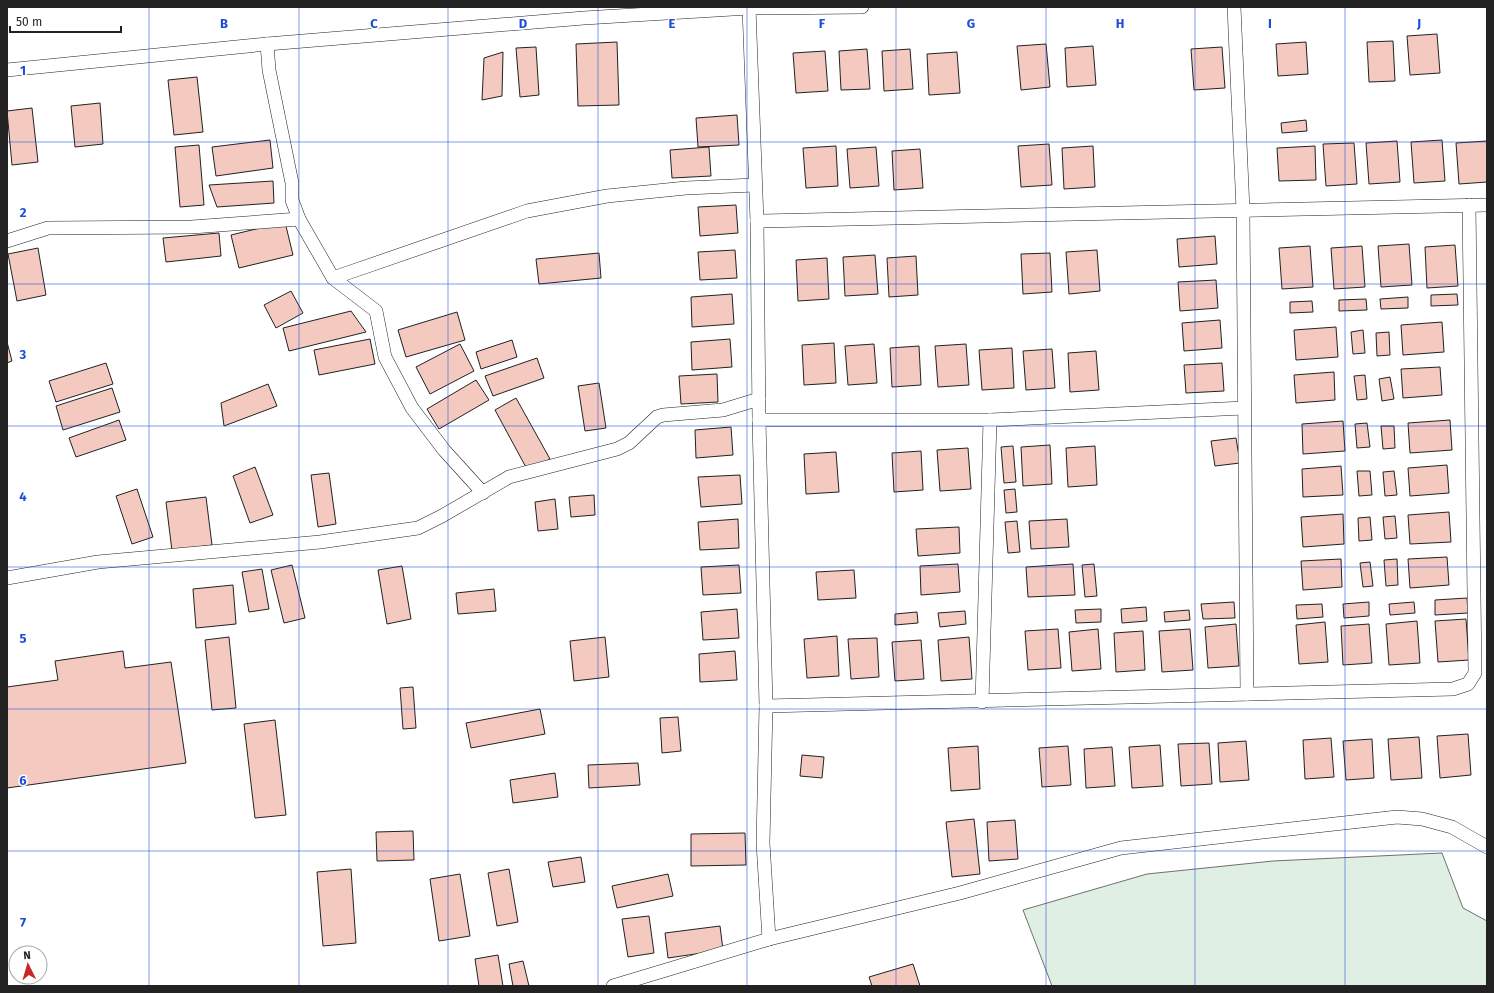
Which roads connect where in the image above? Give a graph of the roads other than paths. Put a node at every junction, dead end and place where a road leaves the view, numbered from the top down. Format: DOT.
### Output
graph roads {
  1 [pos="778,7"];
  2 [pos="862,7"];
  3 [pos="1234,7"];
  4 [pos="749,8"];
  5 [pos="632,11"];
  6 [pos="267,44"];
  7 [pos="7,70"];
  8 [pos="755,185"];
  9 [pos="1469,205"];
  10 [pos="1487,205"];
  11 [pos="1243,210"];
  12 [pos="299,219"];
  13 [pos="757,221"];
  14 [pos="7,241"];
  15 [pos="333,278"];
  16 [pos="759,399"];
  17 [pos="1244,408"];
  18 [pos="759,420"];
  19 [pos="990,420"];
  20 [pos="482,493"];
  21 [pos="7,578"];
  22 [pos="1247,694"];
  23 [pos="982,702"];
  24 [pos="766,706"];
  25 [pos="1487,847"];
  26 [pos="769,939"];
  27 [pos="614,986"];
  1 -- 2 [label="street"];
  1 -- 4 [label="street"];
  3 -- 11 [label="street"];
  4 -- 5 [label="street"];
  4 -- 8 [label="street"];
  5 -- 6 [label="street"];
  6 -- 7 [label="street"];
  6 -- 12 [label="street"];
  8 -- 13 [label="street"];
  8 -- 15 [label="street"];
  9 -- 10 [label="street"];
  9 -- 11 [label="street"];
  9 -- 22 [label="street"];
  11 -- 13 [label="street"];
  11 -- 17 [label="street"];
  12 -- 14 [label="street"];
  12 -- 15 [label="street"];
  13 -- 16 [label="street"];
  15 -- 20 [label="street"];
  16 -- 18 [label="street"];
  16 -- 20 [label="street"];
  17 -- 19 [label="street"];
  17 -- 22 [label="street"];
  18 -- 19 [label="street"];
  18 -- 24 [label="street"];
  19 -- 23 [label="street"];
  20 -- 21 [label="street"];
  22 -- 23 [label="street"];
  23 -- 24 [label="street"];
  24 -- 26 [label="street"];
  25 -- 26 [label="street"];
  26 -- 27 [label="street"];
}
